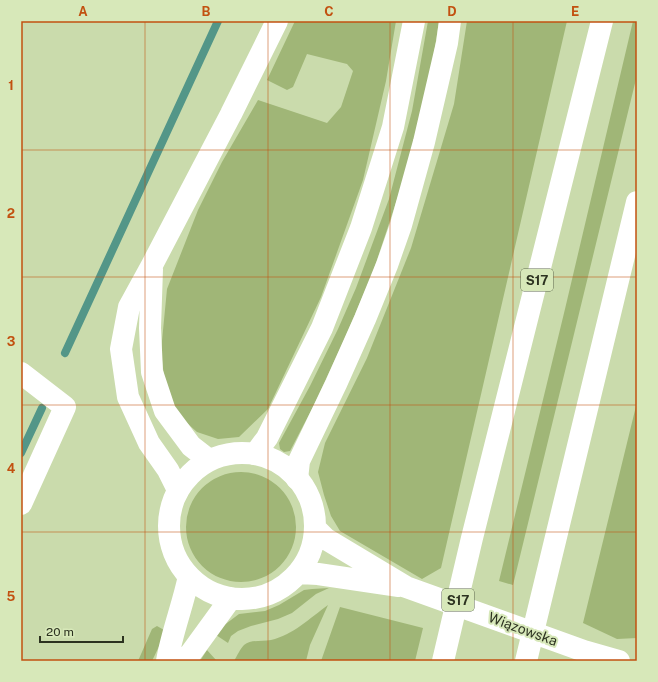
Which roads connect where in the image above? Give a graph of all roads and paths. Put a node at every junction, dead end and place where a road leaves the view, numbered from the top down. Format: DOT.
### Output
graph roads {
  1 [pos="277,21"];
  2 [pos="414,21"];
  3 [pos="450,21"];
  4 [pos="602,21"];
  5 [pos="637,202"];
  6 [pos="152,265"];
  7 [pos="21,373"];
  8 [pos="255,454"];
  9 [pos="209,460"];
  10 [pos="297,479"];
  11 [pos="178,490"];
  12 [pos="21,504"];
  13 [pos="315,528"];
  14 [pos="298,573"];
  15 [pos="189,576"];
  16 [pos="406,587"];
  17 [pos="231,598"];
  18 [pos="166,661"];
  19 [pos="183,661"];
  20 [pos="443,661"];
  21 [pos="526,661"];
  22 [pos="619,661"];
  1 -- 6 [label="main road"];
  2 -- 8 [label="main road"];
  3 -- 10 [label="main road"];
  4 -- 20 [label="main road, S17"];
  5 -- 21 [label="main road"];
  6 -- 9 [label="main road"];
  6 -- 11 [label="main road"];
  7 -- 12 [label="main road"];
  8 -- 9 [label="main road"];
  8 -- 10 [label="main road"];
  9 -- 11 [label="main road"];
  10 -- 13 [label="main road"];
  11 -- 15 [label="main road"];
  13 -- 14 [label="main road"];
  13 -- 16 [label="main road, Wiązowska"];
  14 -- 16 [label="main road, Wiązowska"];
  14 -- 17 [label="main road"];
  15 -- 17 [label="main road"];
  15 -- 18 [label="main road"];
  16 -- 22 [label="main road, Wiązowska"];
  17 -- 19 [label="main road"];
}
